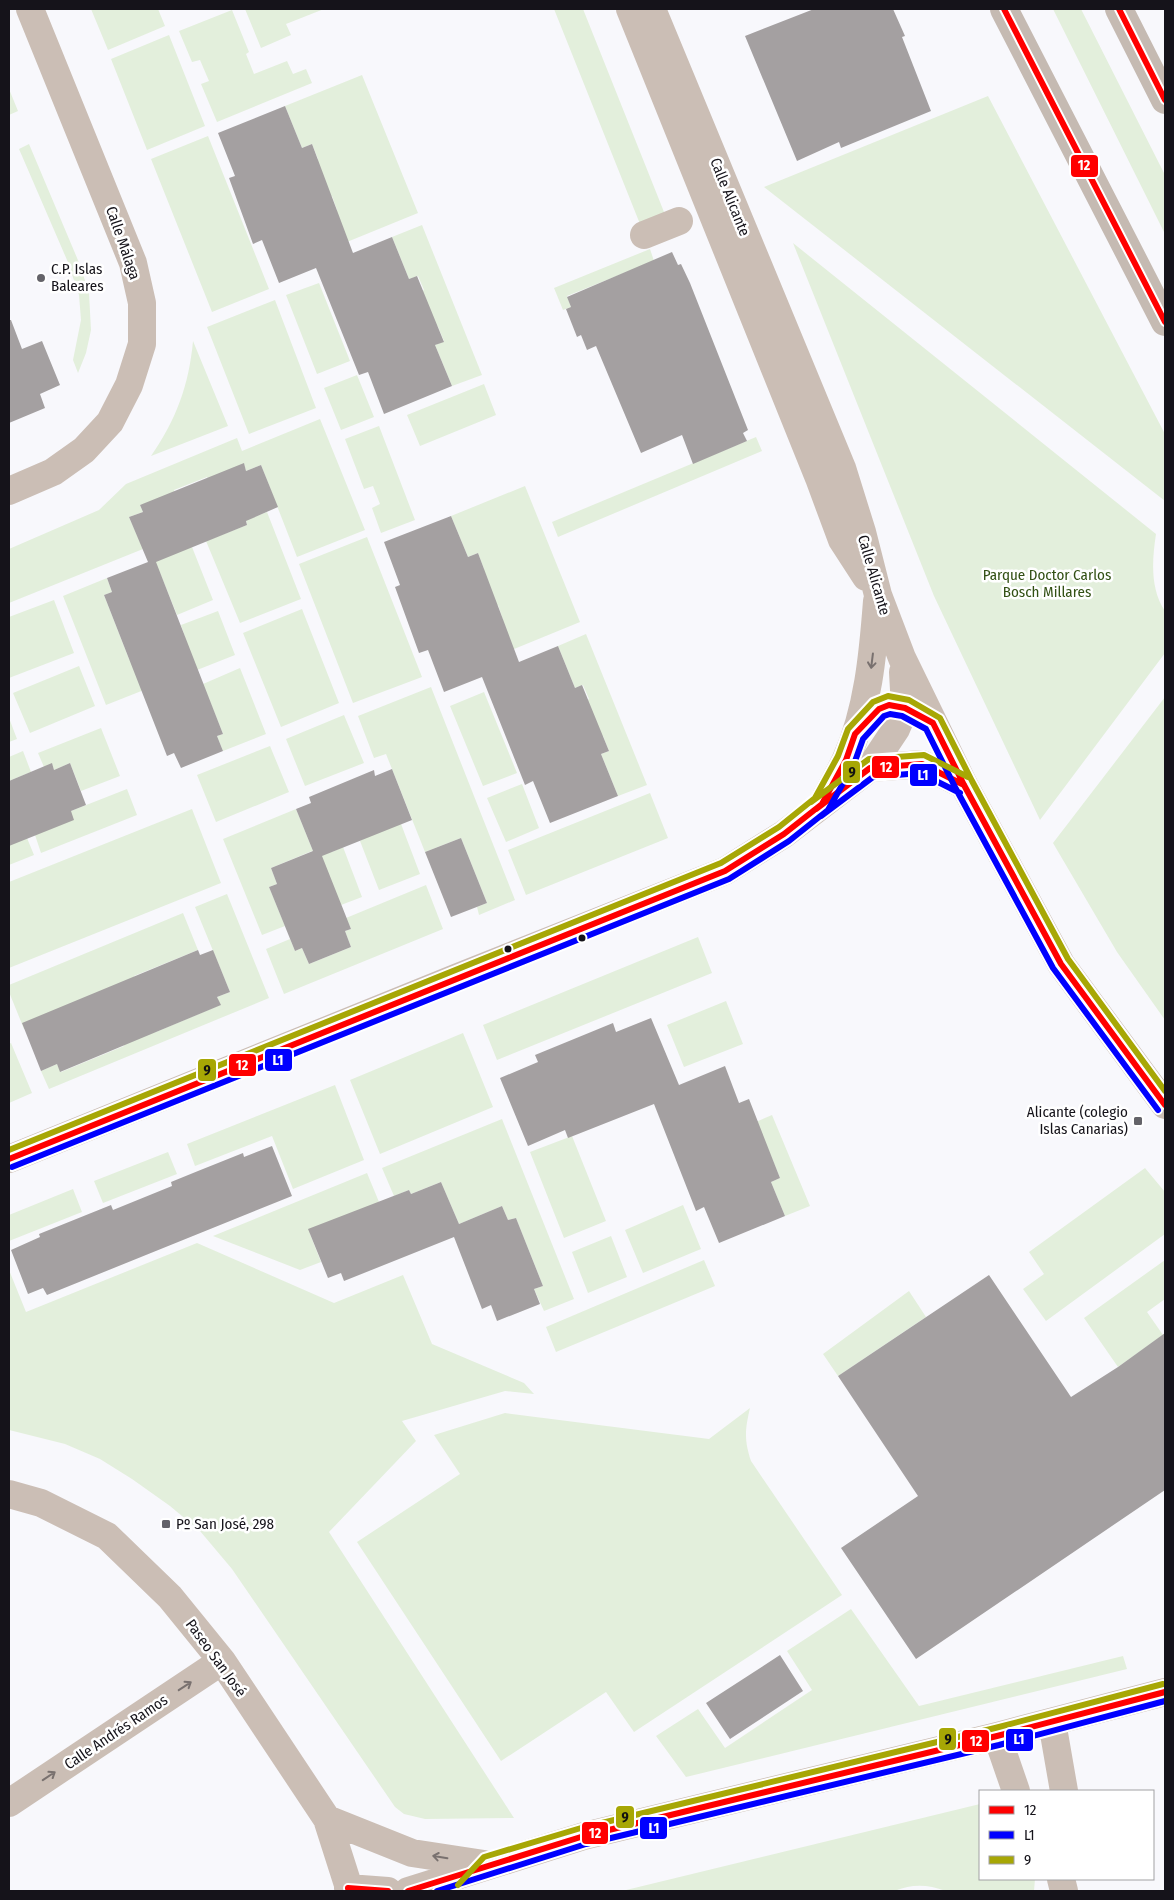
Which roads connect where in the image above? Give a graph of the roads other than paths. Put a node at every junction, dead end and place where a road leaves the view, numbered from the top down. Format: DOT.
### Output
graph roads {
  1 [pos="30,9"];
  2 [pos="630,9"];
  3 [pos="652,9"];
  4 [pos="1004,9"];
  5 [pos="1119,9"];
  6 [pos="1165,100"];
  7 [pos="679,221"];
  8 [pos="644,235"];
  9 [pos="1165,322"];
  10 [pos="9,490"];
  11 [pos="878,595"];
  12 [pos="902,658"];
  13 [pos="905,708"];
  14 [pos="933,723"];
  15 [pos="855,734"];
  16 [pos="870,768"];
  17 [pos="964,785"];
  18 [pos="822,804"];
  19 [pos="1165,1105"];
  20 [pos="9,1159"];
  21 [pos="9,1494"];
  22 [pos="222,1661"];
  23 [pos="1165,1692"];
  24 [pos="1052,1722"];
  25 [pos="996,1736"];
  26 [pos="1016,1790"];
  27 [pos="1064,1790"];
  28 [pos="9,1803"];
  29 [pos="327,1818"];
  30 [pos="488,1865"];
  31 [pos="347,1890"];
  32 [pos="388,1891"];
  33 [pos="408,1891"];
  34 [pos="465,1891"];
  1 -- 10 [label="street, Calle Málaga"];
  2 -- 11 [label="street"];
  3 -- 11 [label="street, Calle Alicante"];
  4 -- 9 [label="highway"];
  5 -- 6 [label="highway"];
  7 -- 8 [label="street"];
  11 -- 12 [label="street, Calle Alicante"];
  11 -- 15 [label="street, one-way"];
  12 -- 13 [label="street"];
  12 -- 14 [label="street, Calle Alicante"];
  13 -- 14 [label="street"];
  13 -- 15 [label="street"];
  13 -- 16 [label="street"];
  14 -- 17 [label="street, Calle Alicante"];
  15 -- 18 [label="street"];
  16 -- 17 [label="street"];
  16 -- 18 [label="street"];
  17 -- 19 [label="street, Calle Alicante"];
  18 -- 20 [label="street"];
  21 -- 22 [label="street, Paseo San José"];
  28 -- 22 [label="street, Calle Andrés Ramos, one-way"];
  22 -- 29 [label="street, Paseo San José"];
  23 -- 24 [label="street"];
  24 -- 25 [label="street"];
  24 -- 27 [label="street"];
  25 -- 26 [label="street"];
  25 -- 30 [label="street"];
  30 -- 29 [label="street, one-way"];
  29 -- 31 [label="street, Paseo San José"];
  30 -- 33 [label="street"];
  30 -- 34 [label="street"];
  31 -- 32 [label="street"];
}
